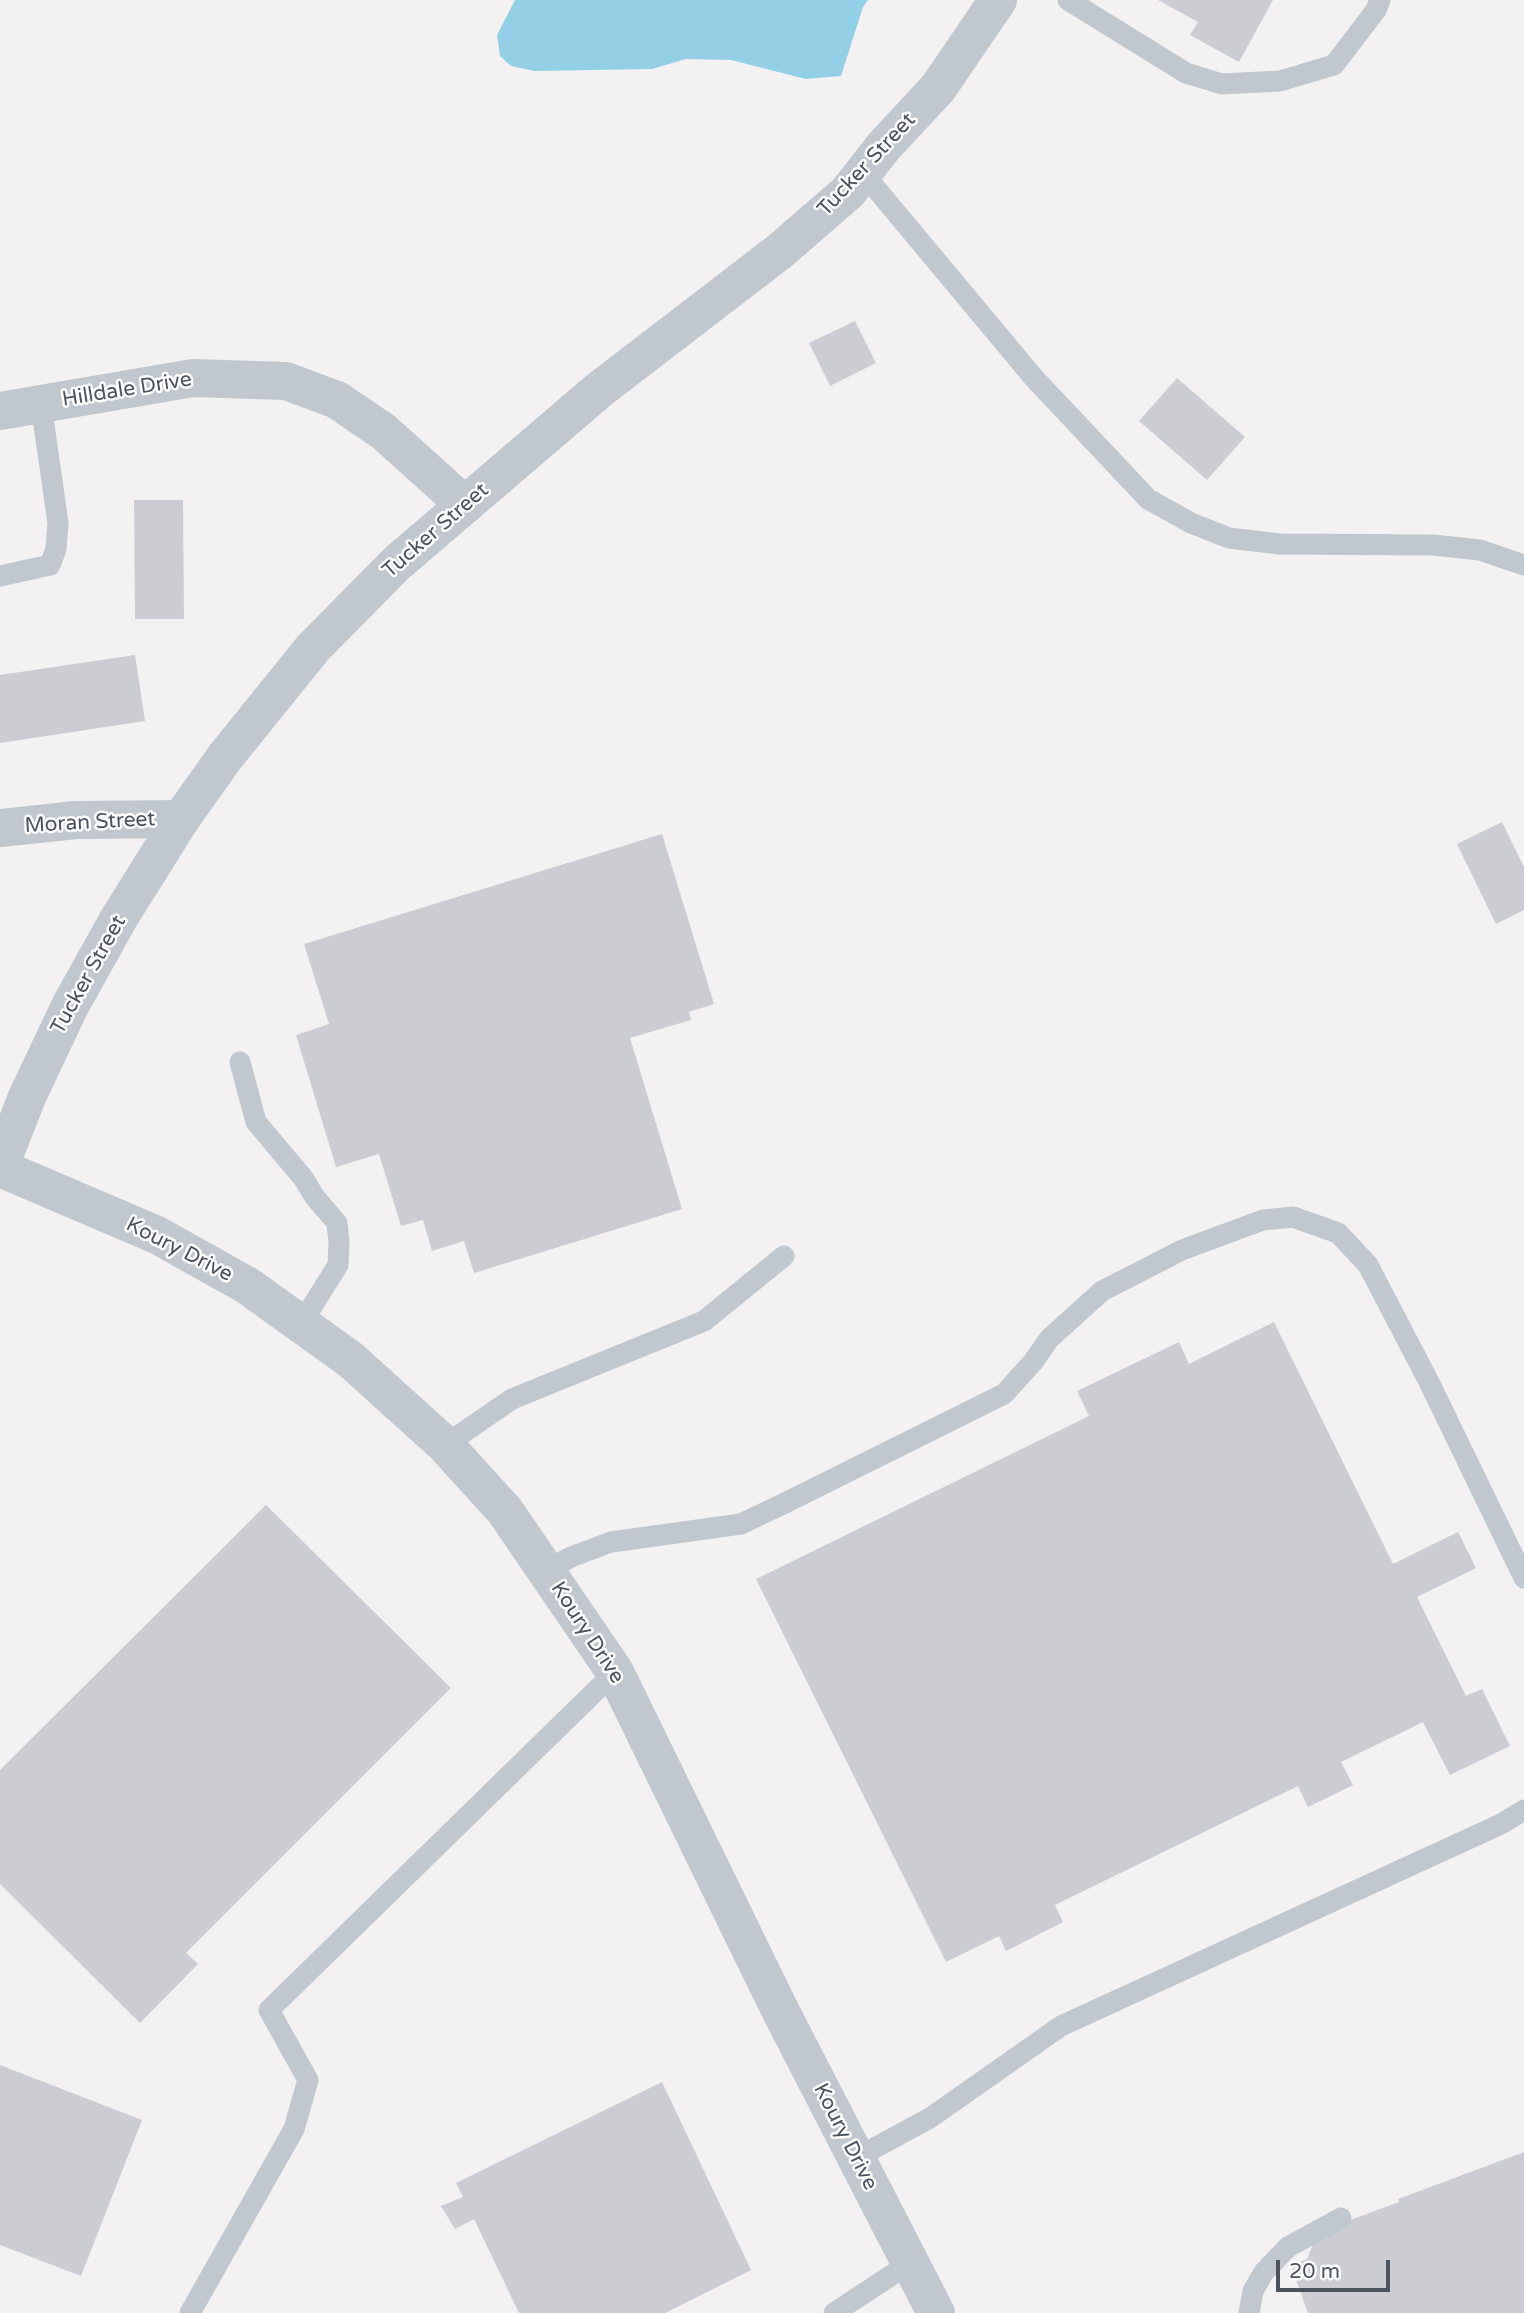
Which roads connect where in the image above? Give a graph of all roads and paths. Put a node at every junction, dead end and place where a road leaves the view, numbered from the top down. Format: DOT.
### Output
graph roads {
  1 [pos="998,0"];
  2 [pos="1068,0"];
  3 [pos="1380,0"];
  4 [pos="863,173"];
  5 [pos="41,404"];
  6 [pos="0,411"];
  7 [pos="465,505"];
  8 [pos="1524,565"];
  9 [pos="0,576"];
  10 [pos="181,819"];
  11 [pos="0,828"];
  12 [pos="240,1062"];
  13 [pos="0,1167"];
  14 [pos="784,1256"];
  15 [pos="301,1324"];
  16 [pos="445,1446"];
  17 [pos="546,1571"];
  18 [pos="1524,1578"];
  19 [pos="615,1672"];
  20 [pos="1524,1811"];
  21 [pos="856,2158"];
  22 [pos="1340,2218"];
  23 [pos="910,2263"];
  24 [pos="190,2313"];
  25 [pos="834,2313"];
  26 [pos="936,2313"];
  27 [pos="1249,2313"];
  1 -- 4 [label="street, Tucker Street"];
  2 -- 3 [label="lane"];
  4 -- 7 [label="street, Tucker Street"];
  4 -- 8 [label="lane"];
  5 -- 6 [label="street, Hilldale Drive"];
  5 -- 7 [label="street, Hilldale Drive"];
  5 -- 9 [label="lane"];
  7 -- 10 [label="street, Tucker Street"];
  10 -- 11 [label="street, Moran Street"];
  10 -- 13 [label="street, Tucker Street"];
  12 -- 15 [label="lane"];
  13 -- 15 [label="street, Koury Drive"];
  14 -- 16 [label="lane"];
  15 -- 16 [label="street, Koury Drive"];
  16 -- 17 [label="street, Koury Drive"];
  17 -- 18 [label="lane"];
  17 -- 19 [label="street, Koury Drive"];
  19 -- 21 [label="street, Koury Drive"];
  19 -- 24 [label="lane"];
  20 -- 21 [label="lane"];
  21 -- 23 [label="street, Koury Drive"];
  22 -- 27 [label="lane"];
  23 -- 25 [label="lane"];
  23 -- 26 [label="street, Koury Drive"];
}
